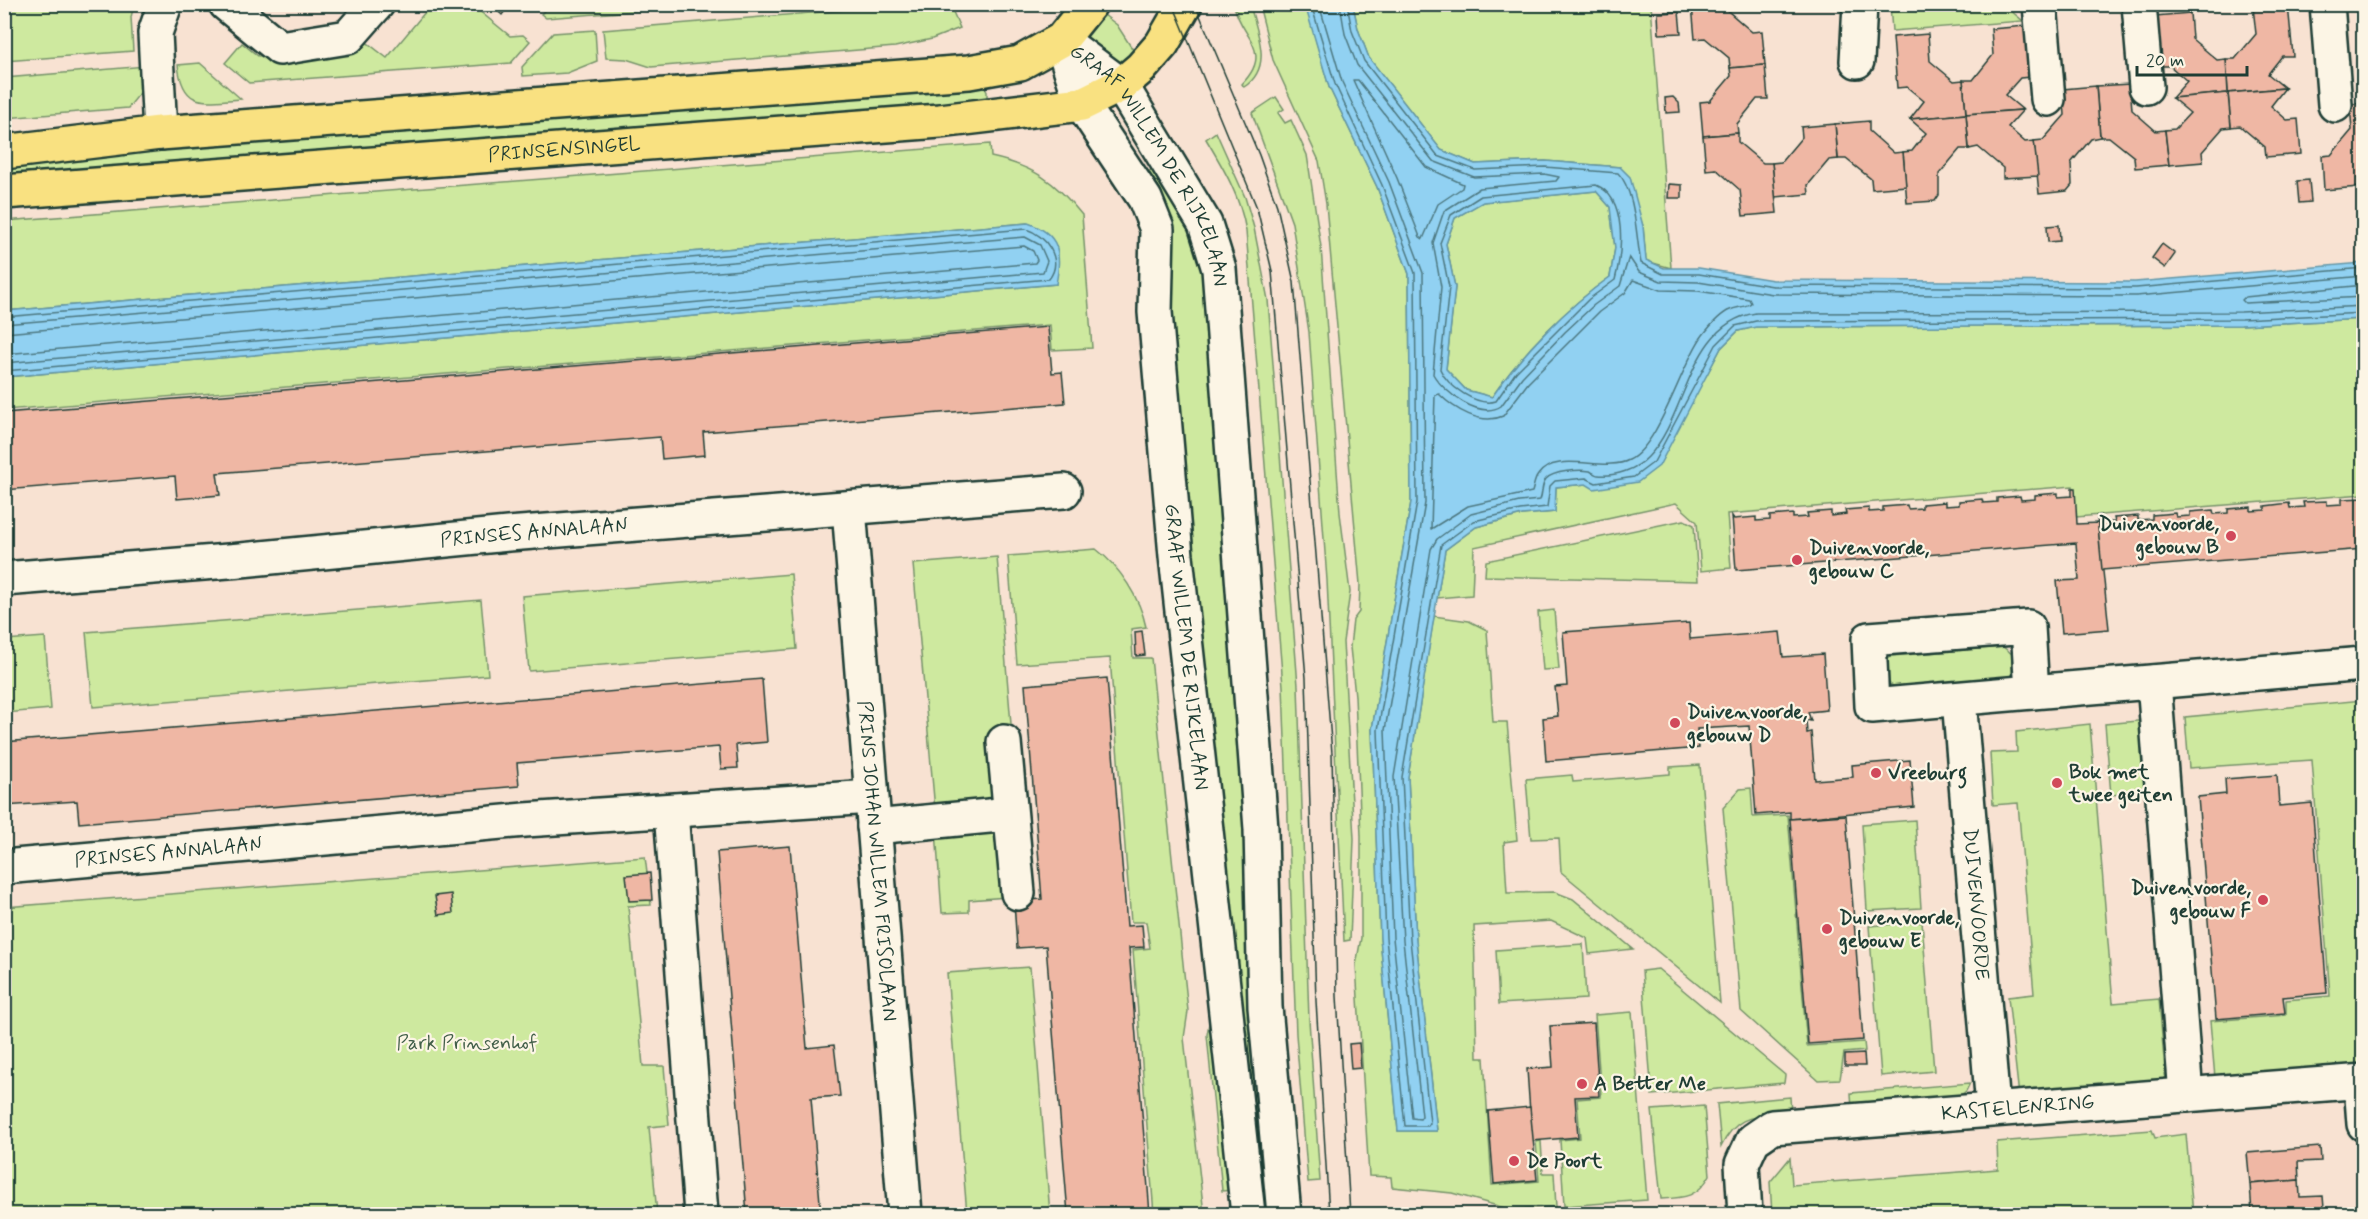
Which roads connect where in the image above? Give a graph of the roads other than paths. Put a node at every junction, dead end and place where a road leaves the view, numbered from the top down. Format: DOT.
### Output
graph roads {
  1 [pos="165,4"];
  2 [pos="226,4"];
  3 [pos="377,4"];
  4 [pos="1090,4"];
  5 [pos="1185,4"];
  6 [pos="1860,4"];
  7 [pos="2040,4"];
  8 [pos="2139,4"];
  9 [pos="2327,4"];
  10 [pos="1061,40"];
  11 [pos="1857,62"];
  12 [pos="1121,85"];
  13 [pos="2145,87"];
  14 [pos="2048,99"];
  15 [pos="1082,104"];
  16 [pos="2335,105"];
  17 [pos="160,133"];
  18 [pos="4,152"];
  19 [pos="4,192"];
  20 [pos="1064,491"];
  21 [pos="849,508"];
  22 [pos="4,579"];
  23 [pos="2364,664"];
  24 [pos="2154,682"];
  25 [pos="2032,692"];
  26 [pos="1959,699"];
  27 [pos="1004,742"];
  28 [pos="670,811"];
  29 [pos="873,812"];
  30 [pos="1010,814"];
  31 [pos="4,867"];
  32 [pos="1018,893"];
  33 [pos="2362,1082"];
  34 [pos="2187,1095"];
  35 [pos="1993,1108"];
  36 [pos="2364,1124"];
  37 [pos="701,1215"];
  38 [pos="904,1215"];
  39 [pos="1248,1215"];
  40 [pos="1284,1215"];
  41 [pos="1745,1215"];
  1 -- 17 [label="street"];
  2 -- 3 [label="street"];
  4 -- 10 [label="main road"];
  5 -- 12 [label="main road, PRINSENSINGEL"];
  6 -- 11 [label="street"];
  7 -- 14 [label="street"];
  8 -- 13 [label="street"];
  9 -- 16 [label="street"];
  10 -- 12 [label="street, GRAAF WILLEM DE RIJKELAAN"];
  10 -- 15 [label="street, GRAAF WILLEM DE RIJKELAAN"];
  10 -- 17 [label="main road"];
  12 -- 15 [label="main road, PRINSENSINGEL"];
  12 -- 40 [label="street, GRAAF WILLEM DE RIJKELAAN"];
  15 -- 19 [label="main road, PRINSENSINGEL"];
  15 -- 39 [label="street, GRAAF WILLEM DE RIJKELAAN"];
  17 -- 18 [label="main road"];
  20 -- 21 [label="street, PRINSES ANNALAAN"];
  21 -- 22 [label="street, PRINSES ANNALAAN"];
  21 -- 29 [label="street, PRINS JOHAN WILLEM FRISOLAAN"];
  23 -- 24 [label="street"];
  24 -- 25 [label="street"];
  24 -- 34 [label="street"];
  25 -- 26 [label="street"];
  25 -- 26 [label="street"];
  26 -- 35 [label="street, DUIVENVOORDE"];
  27 -- 30 [label="street"];
  28 -- 29 [label="street, PRINSES ANNALAAN"];
  28 -- 31 [label="street, PRINSES ANNALAAN"];
  28 -- 37 [label="street"];
  29 -- 30 [label="street, PRINSES ANNALAAN"];
  29 -- 38 [label="street, PRINS JOHAN WILLEM FRISOLAAN"];
  30 -- 32 [label="street"];
  33 -- 34 [label="street, KASTELENRING"];
  33 -- 36 [label="street"];
  34 -- 35 [label="street, KASTELENRING"];
  35 -- 41 [label="street, KASTELENRING"];
}
